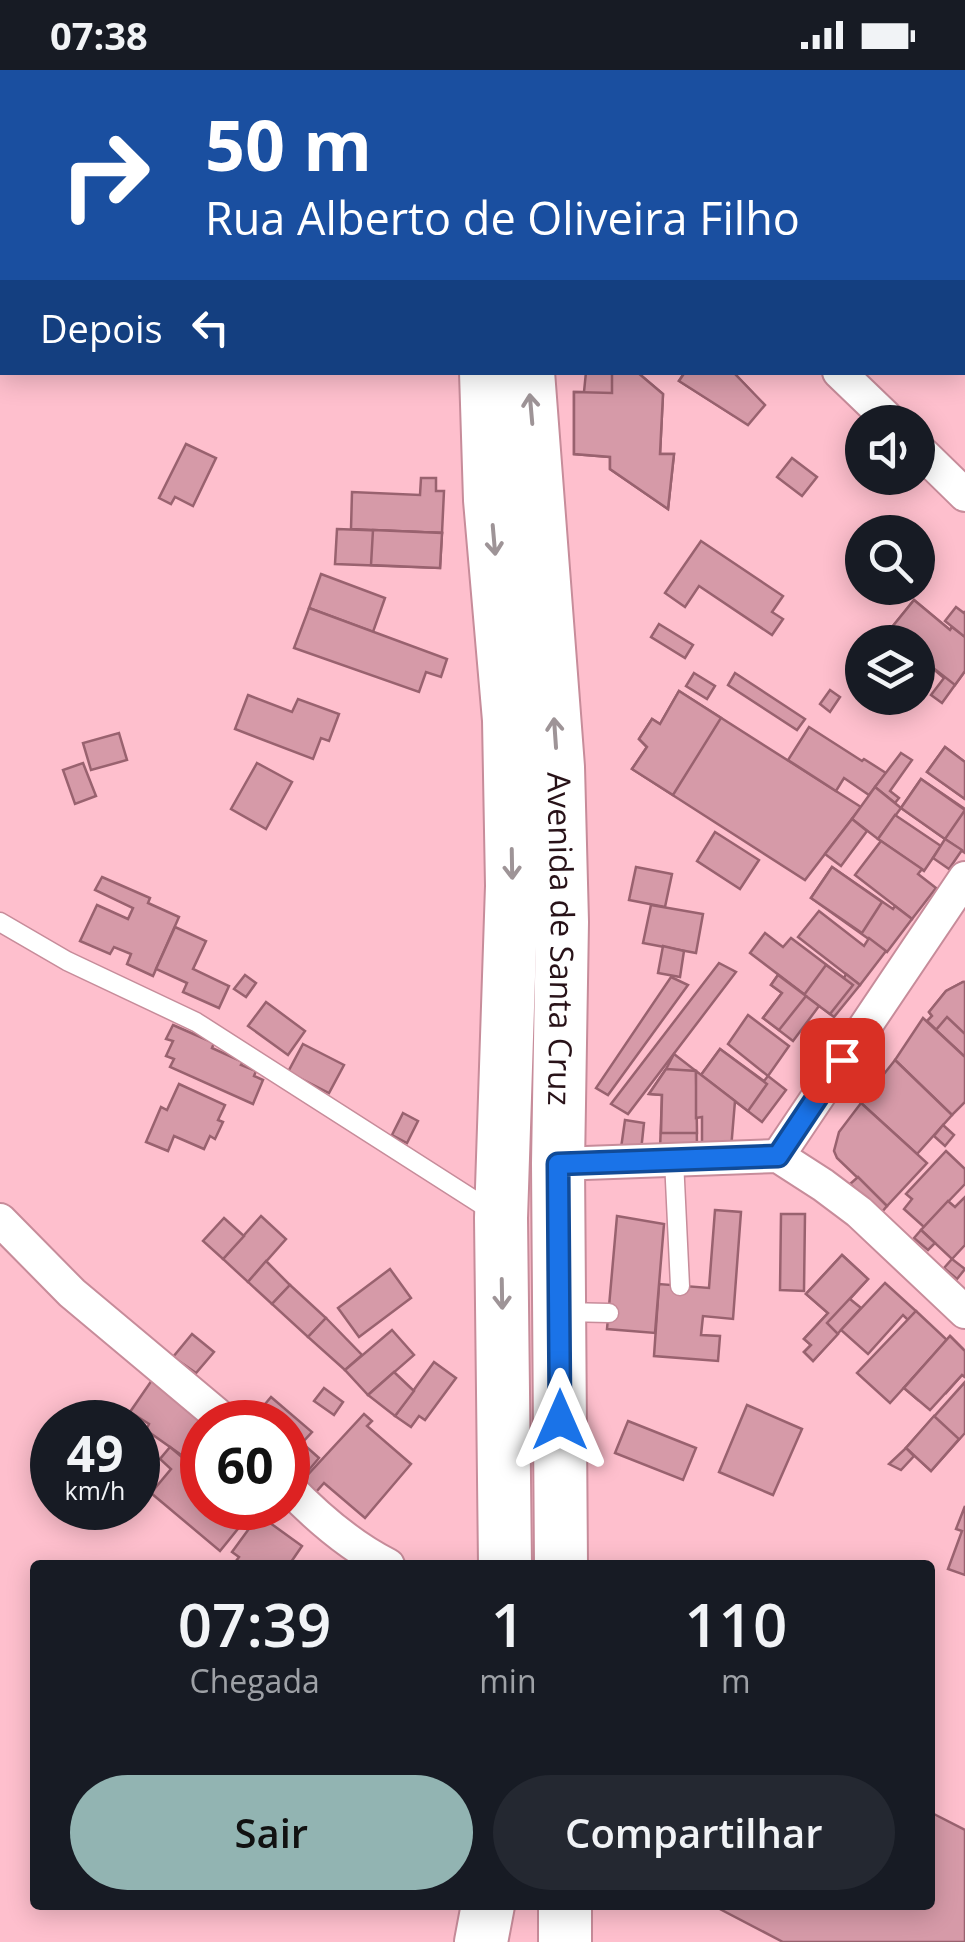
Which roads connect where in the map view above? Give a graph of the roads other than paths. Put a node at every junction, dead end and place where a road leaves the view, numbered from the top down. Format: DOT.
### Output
graph roads {
  1 [pos="486,375"];
  2 [pos="528,375"];
  3 [pos="843,375"];
  4 [pos="874,405"];
  5 [pos="935,466"];
  6 [pos="965,495"];
  7 [pos="960,898"];
  8 [pos="0,922"];
  9 [pos="778,1156"];
  10 [pos="674,1160"];
  11 [pos="558,1164"];
  12 [pos="502,1218"];
  13 [pos="0,1220"];
  14 [pos="680,1286"];
  15 [pos="965,1312"];
  16 [pos="200,1400"];
  17 [pos="310,1510"];
  18 [pos="377,1560"];
  19 [pos="505,1560"];
  20 [pos="561,1560"];
  21 [pos="487,1910"];
  22 [pos="511,1910"];
  23 [pos="481,1942"];
  24 [pos="511,1942"];
  1 -- 12 [label="main road, Avenida de Santa Cruz, one-way"];
  11 -- 2 [label="main road, Avenida de Santa Cruz, one-way"];
  3 -- 4 [label="street"];
  5 -- 6 [label="street"];
  7 -- 9 [label="street"];
  8 -- 12 [label="lane"];
  9 -- 10 [label="street"];
  9 -- 15 [label="street"];
  10 -- 11 [label="street"];
  10 -- 14 [label="lane"];
  11 -- 20 [label="main road, Avenida de Santa Cruz"];
  12 -- 19 [label="main road, Avenida de Santa Cruz, one-way"];
  13 -- 16 [label="street"];
  17 -- 18 [label="street"];
  21 -- 23 [label="main road"];
  22 -- 24 [label="main road"];
}
